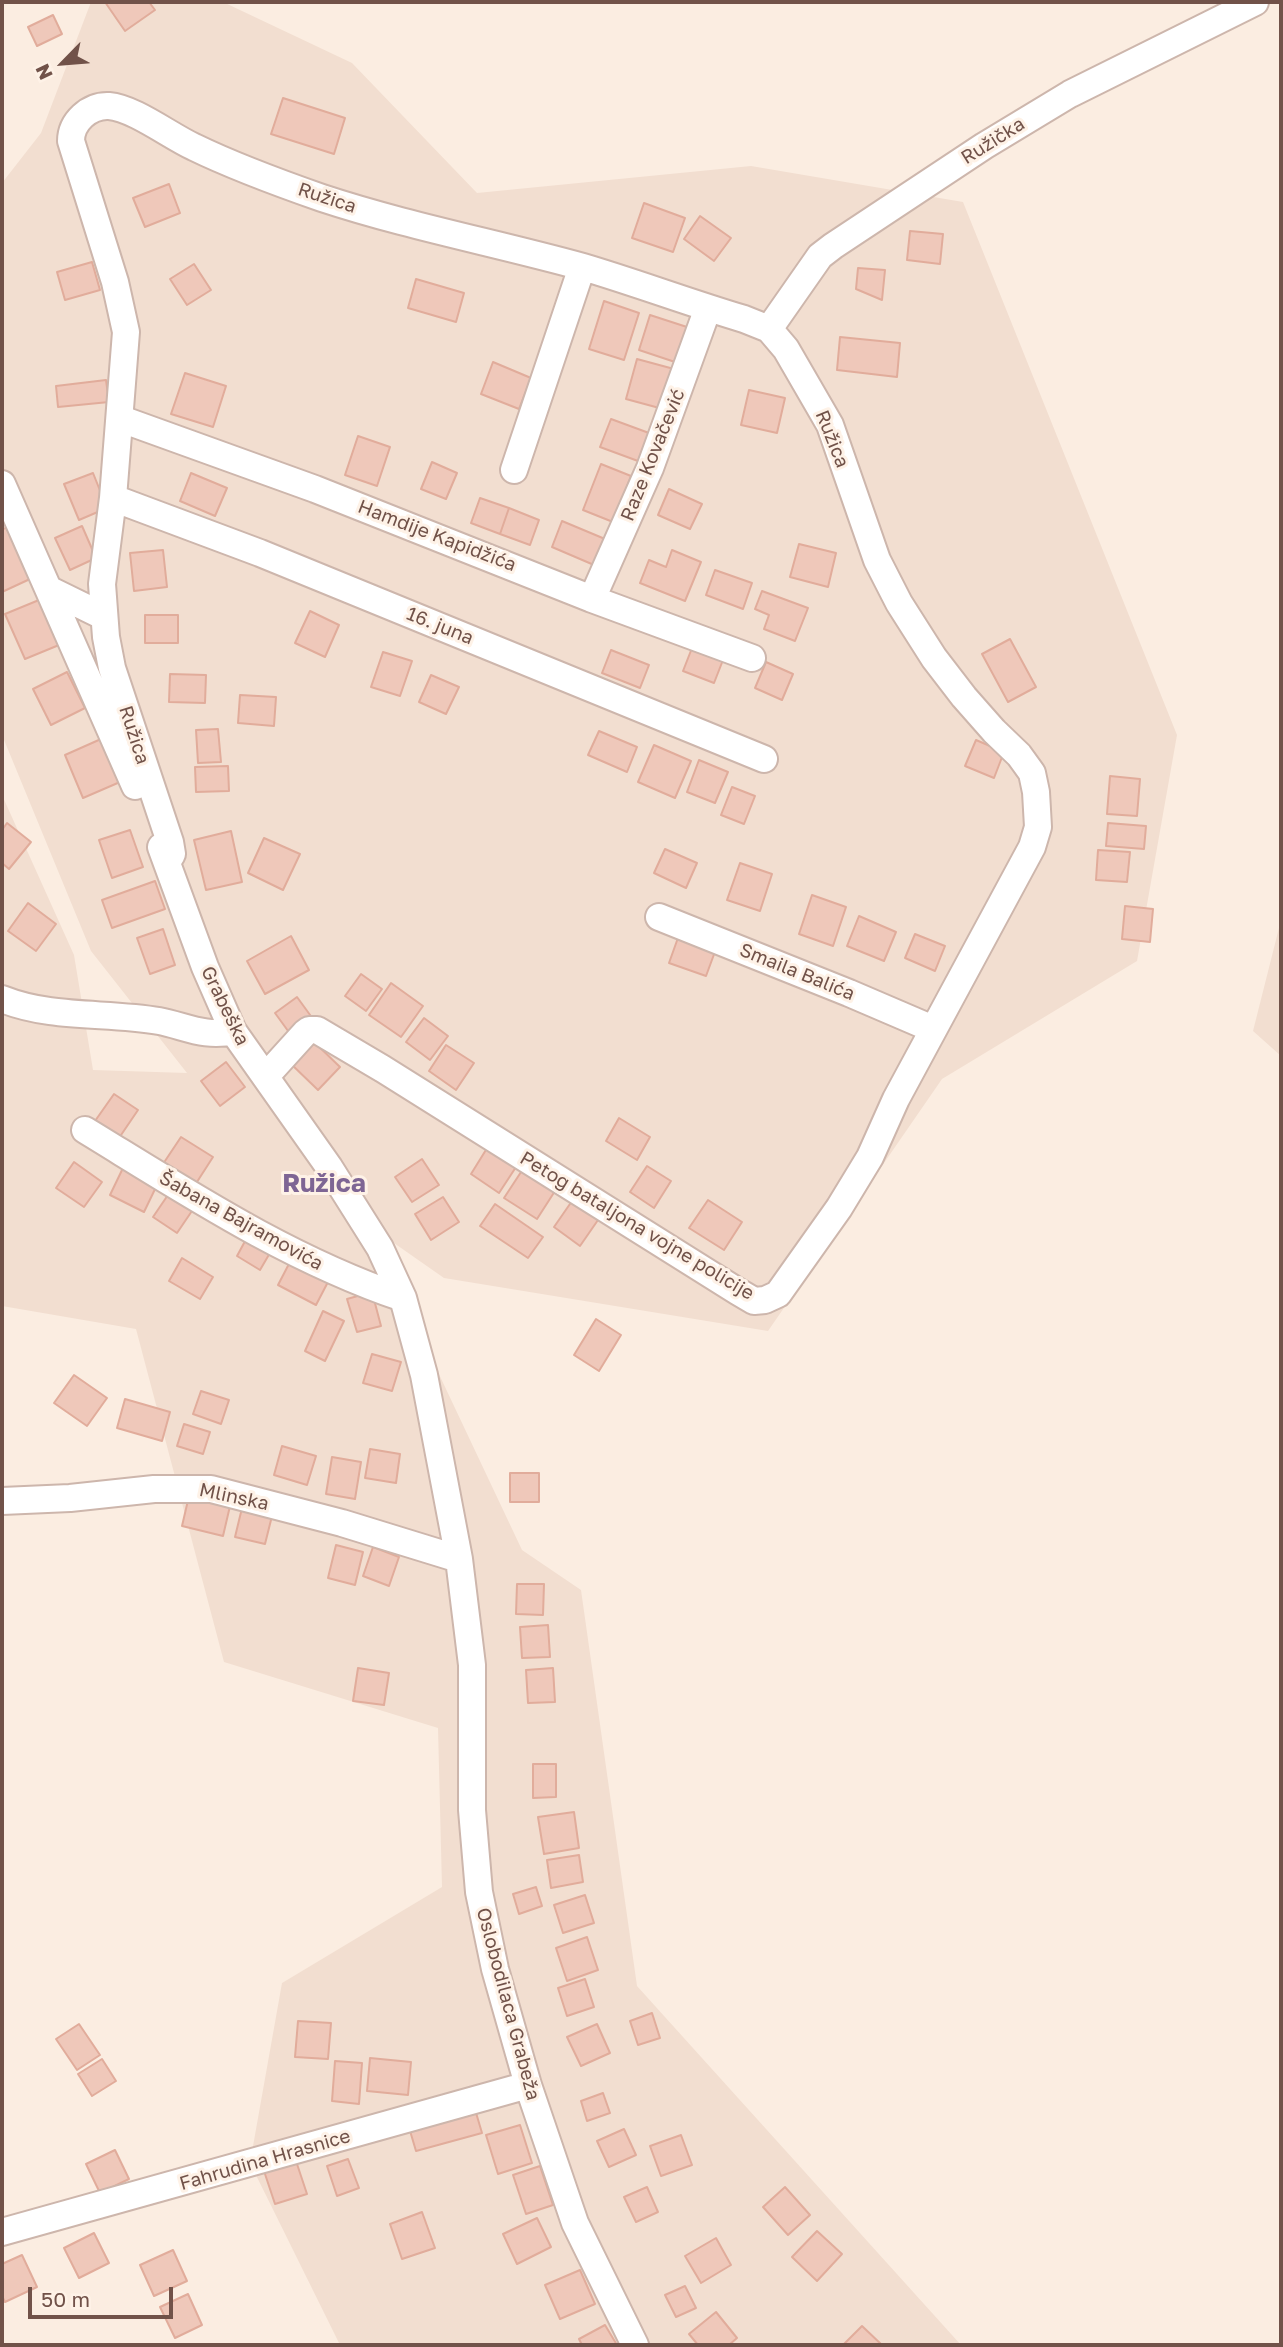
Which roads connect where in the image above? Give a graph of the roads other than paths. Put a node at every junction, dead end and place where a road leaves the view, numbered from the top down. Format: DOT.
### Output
graph roads {
  1 [pos="1255,2"];
  2 [pos="582,267"];
  3 [pos="708,308"];
  4 [pos="769,329"];
  5 [pos="121,419"];
  6 [pos="514,470"];
  7 [pos="2,484"];
  8 [pos="113,498"];
  9 [pos="50,590"];
  10 [pos="592,599"];
  11 [pos="103,616"];
  12 [pos="752,658"];
  13 [pos="764,759"];
  14 [pos="1038,827"];
  15 [pos="167,862"];
  16 [pos="659,917"];
  17 [pos="2,999"];
  18 [pos="933,1030"];
  19 [pos="233,1031"];
  20 [pos="266,1076"];
  21 [pos="85,1130"];
  22 [pos="403,1298"];
  23 [pos="2,1501"];
  24 [pos="459,1559"];
  25 [pos="528,2085"];
  26 [pos="2,2232"];
  27 [pos="635,2345"];
  1 -- 4 [label="street, Ružička"];
  2 -- 3 [label="street, Ružica"];
  2 -- 5 [label="street, Ružica"];
  2 -- 6 [label="street"];
  3 -- 4 [label="street, Ružica"];
  3 -- 10 [label="street, Raze Kovačević"];
  4 -- 14 [label="street, Ružica"];
  5 -- 8 [label="street, Ružica"];
  5 -- 10 [label="street, Hamdije Kapidžića"];
  7 -- 9 [label="street, Grabeška"];
  8 -- 11 [label="street, Ružica"];
  8 -- 13 [label="street, 16. juna"];
  9 -- 11 [label="street"];
  9 -- 15 [label="street, Grabeška"];
  10 -- 12 [label="street, Hamdije Kapidžića"];
  11 -- 15 [label="street, Ružica"];
  14 -- 18 [label="street, Petog bataljona vojne policije"];
  15 -- 19 [label="street, Grabeška"];
  16 -- 18 [label="street, Smaila Balića"];
  17 -- 19 [label="street"];
  18 -- 20 [label="street, Petog bataljona vojne policije"];
  19 -- 20 [label="street, Grabeška"];
  20 -- 22 [label="street, Grabeška"];
  21 -- 22 [label="street, Šabana Bajramovića"];
  22 -- 24 [label="street, Grabeška"];
  23 -- 24 [label="street, Mlinska"];
  24 -- 25 [label="street, Oslobodilaca Grabeža"];
  25 -- 26 [label="street, Fahrudina Hrasnice"];
  25 -- 27 [label="street, Oslobodilaca Grabeža"];
}
